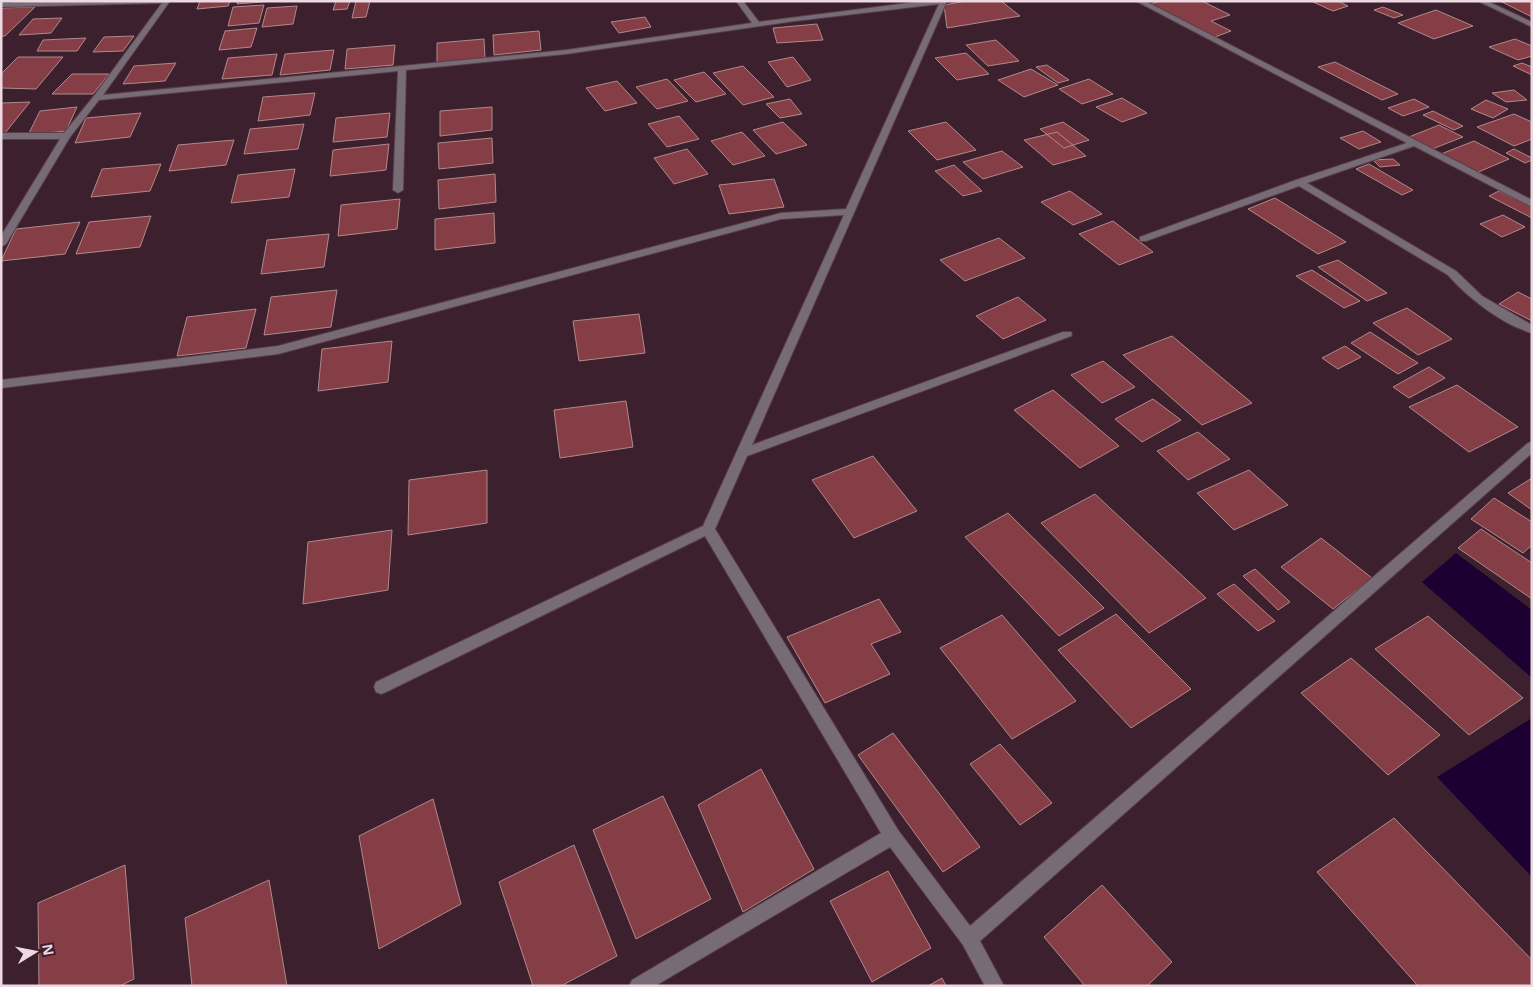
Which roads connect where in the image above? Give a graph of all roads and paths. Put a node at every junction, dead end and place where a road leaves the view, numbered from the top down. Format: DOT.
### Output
graph roads {
  1 [pos="166,1"];
  2 [pos="739,1"];
  3 [pos="943,1"];
  4 [pos="1139,1"];
  5 [pos="1481,1"];
  6 [pos="1,5"];
  7 [pos="757,25"];
  8 [pos="1532,25"];
  9 [pos="402,70"];
  10 [pos="97,98"];
  11 [pos="1,136"];
  12 [pos="66,136"];
  13 [pos="1415,143"];
  14 [pos="1299,182"];
  15 [pos="398,190"];
  16 [pos="1532,204"];
  17 [pos="850,212"];
  18 [pos="1143,239"];
  19 [pos="1,244"];
  20 [pos="1532,330"];
  21 [pos="1066,334"];
  22 [pos="1,384"];
  23 [pos="1532,446"];
  24 [pos="742,453"];
  25 [pos="708,529"];
  26 [pos="381,686"];
  27 [pos="892,836"];
  28 [pos="970,939"];
  29 [pos="638,986"];
  30 [pos="995,986"];
  1 -- 6 [label="street"];
  1 -- 10 [label="street"];
  2 -- 7 [label="street"];
  3 -- 7 [label="street"];
  3 -- 17 [label="street"];
  4 -- 13 [label="street"];
  5 -- 8 [label="street"];
  7 -- 9 [label="street"];
  9 -- 10 [label="street"];
  9 -- 15 [label="street"];
  10 -- 12 [label="street"];
  11 -- 12 [label="street"];
  12 -- 19 [label="street"];
  13 -- 14 [label="street"];
  13 -- 16 [label="street"];
  14 -- 18 [label="street"];
  14 -- 20 [label="street"];
  17 -- 22 [label="street"];
  17 -- 24 [label="street"];
  21 -- 24 [label="street"];
  23 -- 28 [label="street"];
  24 -- 25 [label="street"];
  25 -- 26 [label="street"];
  25 -- 27 [label="street"];
  27 -- 28 [label="street"];
  27 -- 29 [label="street"];
  28 -- 30 [label="street"];
}
